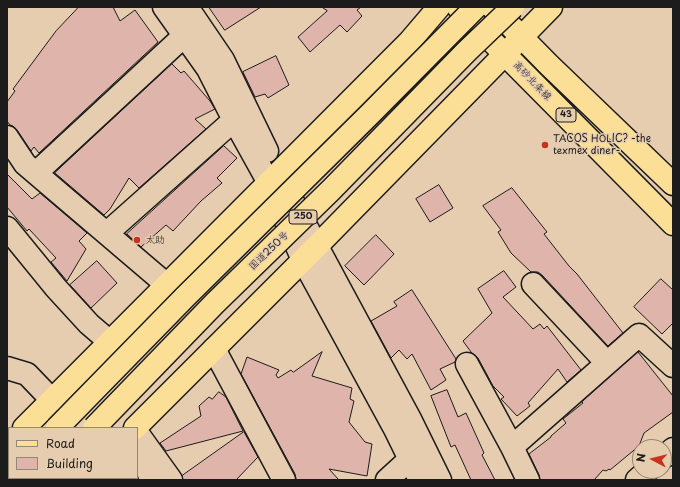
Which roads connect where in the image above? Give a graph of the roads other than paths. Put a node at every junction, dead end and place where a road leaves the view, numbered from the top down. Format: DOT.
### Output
graph roads {
  1 [pos="164,7"];
  2 [pos="187,7"];
  3 [pos="439,7"];
  4 [pos="458,7"];
  5 [pos="476,7"];
  6 [pos="492,7"];
  7 [pos="513,7"];
  8 [pos="551,8"];
  9 [pos="185,35"];
  10 [pos="522,37"];
  11 [pos="506,54"];
  12 [pos="234,120"];
  13 [pos="7,137"];
  14 [pos="36,173"];
  15 [pos="273,178"];
  16 [pos="673,184"];
  17 [pos="673,224"];
  18 [pos="7,228"];
  19 [pos="107,233"];
  20 [pos="310,254"];
  21 [pos="533,284"];
  22 [pos="167,285"];
  23 [pos="110,342"];
  24 [pos="214,349"];
  25 [pos="607,363"];
  26 [pos="467,364"];
  27 [pos="673,366"];
  28 [pos="7,368"];
  29 [pos="52,400"];
  30 [pos="25,427"];
  31 [pos="58,427"];
  32 [pos="95,427"];
  33 [pos="136,427"];
  34 [pos="138,434"];
  35 [pos="138,440"];
  36 [pos="512,447"];
  37 [pos="410,459"];
  38 [pos="151,480"];
  39 [pos="171,480"];
  40 [pos="284,480"];
  41 [pos="387,480"];
  42 [pos="420,480"];
  43 [pos="440,480"];
  44 [pos="528,480"];
  1 -- 9 [label="street"];
  2 -- 15 [label="street"];
  3 -- 15 [label="main road"];
  4 -- 11 [label="main road, 高砂北条線 / 43"];
  5 -- 31 [label="main road, 250, bridge"];
  6 -- 10 [label="main road, 43"];
  7 -- 32 [label="main road, 国道250号 / 250, bridge"];
  8 -- 10 [label="main road"];
  9 -- 12 [label="street"];
  9 -- 14 [label="street"];
  10 -- 11 [label="main road"];
  10 -- 16 [label="main road, 43"];
  11 -- 17 [label="main road, 高砂北条線 / 43"];
  11 -- 20 [label="main road"];
  12 -- 15 [label="street"];
  12 -- 19 [label="street"];
  13 -- 14 [label="street"];
  14 -- 19 [label="street"];
  15 -- 20 [label="street"];
  15 -- 22 [label="main road"];
  18 -- 23 [label="street"];
  19 -- 22 [label="street"];
  20 -- 24 [label="main road"];
  20 -- 37 [label="street"];
  20 -- 43 [label="street"];
  21 -- 25 [label="street"];
  22 -- 23 [label="main road"];
  23 -- 29 [label="main road"];
  24 -- 33 [label="main road"];
  24 -- 40 [label="street"];
  25 -- 27 [label="street"];
  25 -- 36 [label="street"];
  26 -- 36 [label="street"];
  28 -- 29 [label="street"];
  29 -- 30 [label="main road"];
  34 -- 39 [label="street"];
  35 -- 38 [label="street"];
  36 -- 44 [label="street"];
  37 -- 41 [label="street"];
  37 -- 42 [label="street"];
}
